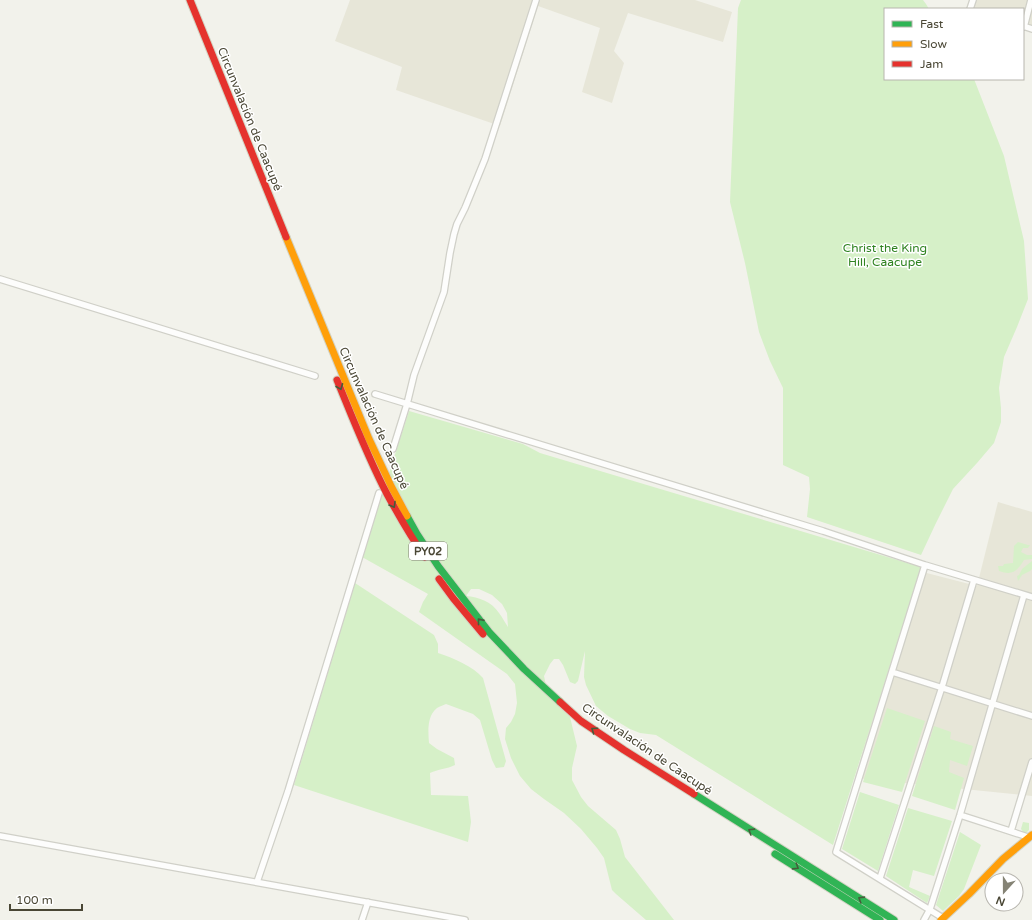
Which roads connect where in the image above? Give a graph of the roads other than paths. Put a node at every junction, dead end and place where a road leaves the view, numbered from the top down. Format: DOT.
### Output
graph roads {
  1 [pos="183,0"];
  2 [pos="190,0"];
  3 [pos="536,0"];
  4 [pos="1031,0"];
  5 [pos="1024,24"];
  6 [pos="0,278"];
  7 [pos="316,376"];
  8 [pos="375,394"];
  9 [pos="407,404"];
  10 [pos="393,449"];
  11 [pos="380,493"];
  12 [pos="925,565"];
  13 [pos="974,580"];
  14 [pos="1024,595"];
  15 [pos="1032,597"];
  16 [pos="892,672"];
  17 [pos="942,687"];
  18 [pos="992,703"];
  19 [pos="1032,716"];
  20 [pos="1032,762"];
  21 [pos="681,794"];
  22 [pos="960,815"];
  23 [pos="1011,831"];
  24 [pos="0,836"];
  25 [pos="1030,836"];
  26 [pos="768,850"];
  27 [pos="880,878"];
  28 [pos="257,882"];
  29 [pos="368,902"];
  30 [pos="930,909"];
  31 [pos="942,919"];
  32 [pos="362,920"];
  33 [pos="465,920"];
  34 [pos="880,920"];
  35 [pos="894,920"];
  36 [pos="924,920"];
  1 -- 21 [label="main road, Circunvalación de Caacupé / PY02, one-way"];
  35 -- 2 [label="main road, Circunvalación de Caacupé / PY02, one-way"];
  3 -- 9 [label="street"];
  4 -- 5 [label="street"];
  6 -- 7 [label="street"];
  8 -- 9 [label="street"];
  9 -- 10 [label="street"];
  9 -- 12 [label="street"];
  11 -- 28 [label="street"];
  12 -- 13 [label="street"];
  12 -- 16 [label="street"];
  13 -- 14 [label="street"];
  13 -- 17 [label="street"];
  14 -- 15 [label="street"];
  14 -- 18 [label="street"];
  16 -- 17 [label="street"];
  16 -- 27 [label="street"];
  17 -- 18 [label="street"];
  17 -- 27 [label="street"];
  18 -- 19 [label="street"];
  18 -- 22 [label="street"];
  20 -- 23 [label="street"];
  22 -- 23 [label="street"];
  22 -- 30 [label="street"];
  23 -- 25 [label="street"];
  24 -- 28 [label="street"];
  25 -- 31 [label="main road"];
  26 -- 34 [label="main road, one-way"];
  27 -- 30 [label="street"];
  28 -- 29 [label="street"];
  29 -- 32 [label="street"];
  29 -- 33 [label="street"];
  30 -- 31 [label="street"];
  30 -- 36 [label="street"];
}
